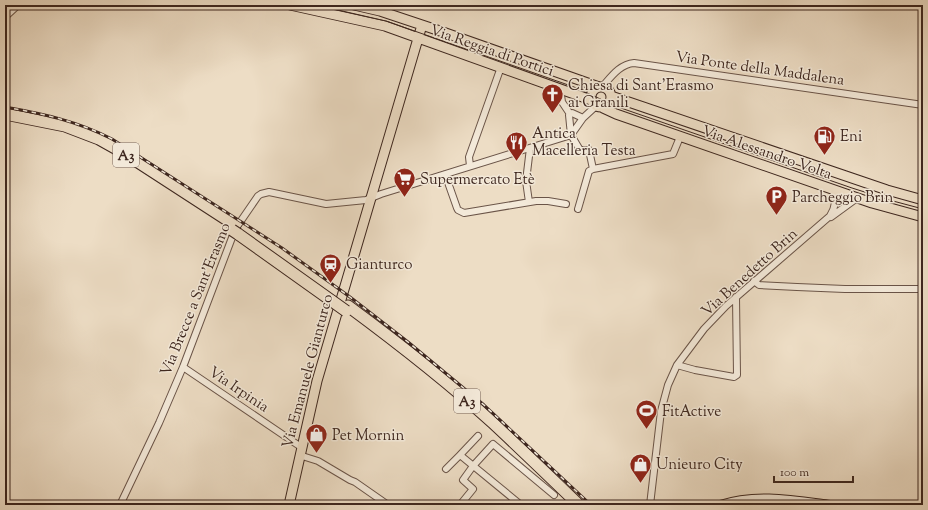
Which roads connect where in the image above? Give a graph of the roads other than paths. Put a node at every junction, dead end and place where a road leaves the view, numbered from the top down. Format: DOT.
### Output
graph roads {
  1 [pos="18,5"];
  2 [pos="290,5"];
  3 [pos="354,5"];
  4 [pos="5,17"];
  5 [pos="422,25"];
  6 [pos="417,38"];
  7 [pos="501,67"];
  8 [pos="601,87"];
  9 [pos="560,88"];
  10 [pos="611,96"];
  11 [pos="597,104"];
  12 [pos="923,105"];
  13 [pos="5,114"];
  14 [pos="570,114"];
  15 [pos="583,118"];
  16 [pos="5,119"];
  17 [pos="571,135"];
  18 [pos="680,136"];
  19 [pos="530,148"];
  20 [pos="470,166"];
  21 [pos="593,169"];
  22 [pos="445,174"];
  23 [pos="833,189"];
  24 [pos="857,198"];
  25 [pos="370,199"];
  26 [pos="923,200"];
  27 [pos="529,202"];
  28 [pos="566,204"];
  29 [pos="578,209"];
  30 [pos="923,217"];
  31 [pos="827,220"];
  32 [pos="237,229"];
  33 [pos="754,281"];
  34 [pos="923,290"];
  35 [pos="736,297"];
  36 [pos="347,309"];
  37 [pos="677,365"];
  38 [pos="182,367"];
  39 [pos="478,436"];
  40 [pos="300,451"];
  41 [pos="460,455"];
  42 [pos="473,466"];
  43 [pos="446,469"];
  44 [pos="554,495"];
  45 [pos="120,505"];
  46 [pos="289,505"];
  47 [pos="388,505"];
  48 [pos="460,505"];
  49 [pos="521,505"];
  50 [pos="573,505"];
  51 [pos="579,505"];
  52 [pos="650,505"];
  53 [pos="720,505"];
  54 [pos="830,505"];
  1 -- 4 [label="street"];
  2 -- 6 [label="main road, Via Reggia di Portici"];
  3 -- 5 [label="main road, Via Reggia di Portici"];
  5 -- 6 [label="main road, Via Emanuele Gianturco"];
  5 -- 8 [label="main road, Via Reggia di Portici"];
  6 -- 7 [label="main road, Via Reggia di Portici"];
  6 -- 25 [label="main road, Via Emanuele Gianturco"];
  7 -- 9 [label="main road, Via Reggia di Portici"];
  7 -- 20 [label="street"];
  8 -- 10 [label="main road"];
  8 -- 11 [label="main road"];
  8 -- 12 [label="street, Via Ponte della Maddalena"];
  9 -- 11 [label="main road, Via Reggia di Portici"];
  9 -- 14 [label="street"];
  10 -- 11 [label="main road"];
  10 -- 26 [label="main road, Via Alessandro Volta"];
  11 -- 15 [label="street"];
  11 -- 18 [label="main road, Via Alessandro Volta"];
  13 -- 32 [label="highway, A3"];
  14 -- 15 [label="street"];
  14 -- 17 [label="street"];
  15 -- 17 [label="street"];
  16 -- 32 [label="highway, A3"];
  17 -- 19 [label="street, Via Brecce a Sant'Erasmo"];
  17 -- 21 [label="street"];
  18 -- 21 [label="street"];
  18 -- 23 [label="main road, Via Alessandro Volta"];
  19 -- 20 [label="street, Via Brecce a Sant'Erasmo"];
  19 -- 27 [label="street"];
  20 -- 22 [label="street, Via Brecce a Sant'Erasmo"];
  21 -- 29 [label="street"];
  22 -- 25 [label="street, Via Brecce a Sant'Erasmo"];
  22 -- 27 [label="street"];
  23 -- 24 [label="main road, Via Alessandro Volta"];
  23 -- 31 [label="street, Via Benedetto Brin"];
  24 -- 30 [label="main road, Via Alessandro Volta"];
  24 -- 31 [label="street, Via Benedetto Brin"];
  25 -- 38 [label="street, Via Brecce a Sant'Erasmo"];
  25 -- 40 [label="main road, Via Emanuele Gianturco"];
  27 -- 28 [label="street"];
  31 -- 33 [label="street, Via Benedetto Brin"];
  32 -- 36 [label="highway, A3"];
  33 -- 34 [label="street"];
  33 -- 35 [label="street, Via Benedetto Brin"];
  35 -- 37 [label="street, Via Benedetto Brin"];
  35 -- 37 [label="street"];
  36 -- 50 [label="highway, A3"];
  36 -- 51 [label="highway, A3"];
  37 -- 52 [label="street, Via Benedetto Brin"];
  38 -- 40 [label="street, Via Irpinia"];
  38 -- 45 [label="street, Via Brecce a Sant'Erasmo"];
  39 -- 41 [label="street"];
  40 -- 46 [label="main road, Via Emanuele Gianturco"];
  40 -- 47 [label="street, Via Irpinia"];
  41 -- 42 [label="street"];
  41 -- 43 [label="street"];
  42 -- 44 [label="street"];
  42 -- 48 [label="street"];
  42 -- 49 [label="street"];
  53 -- 54 [label="main road"];
}
